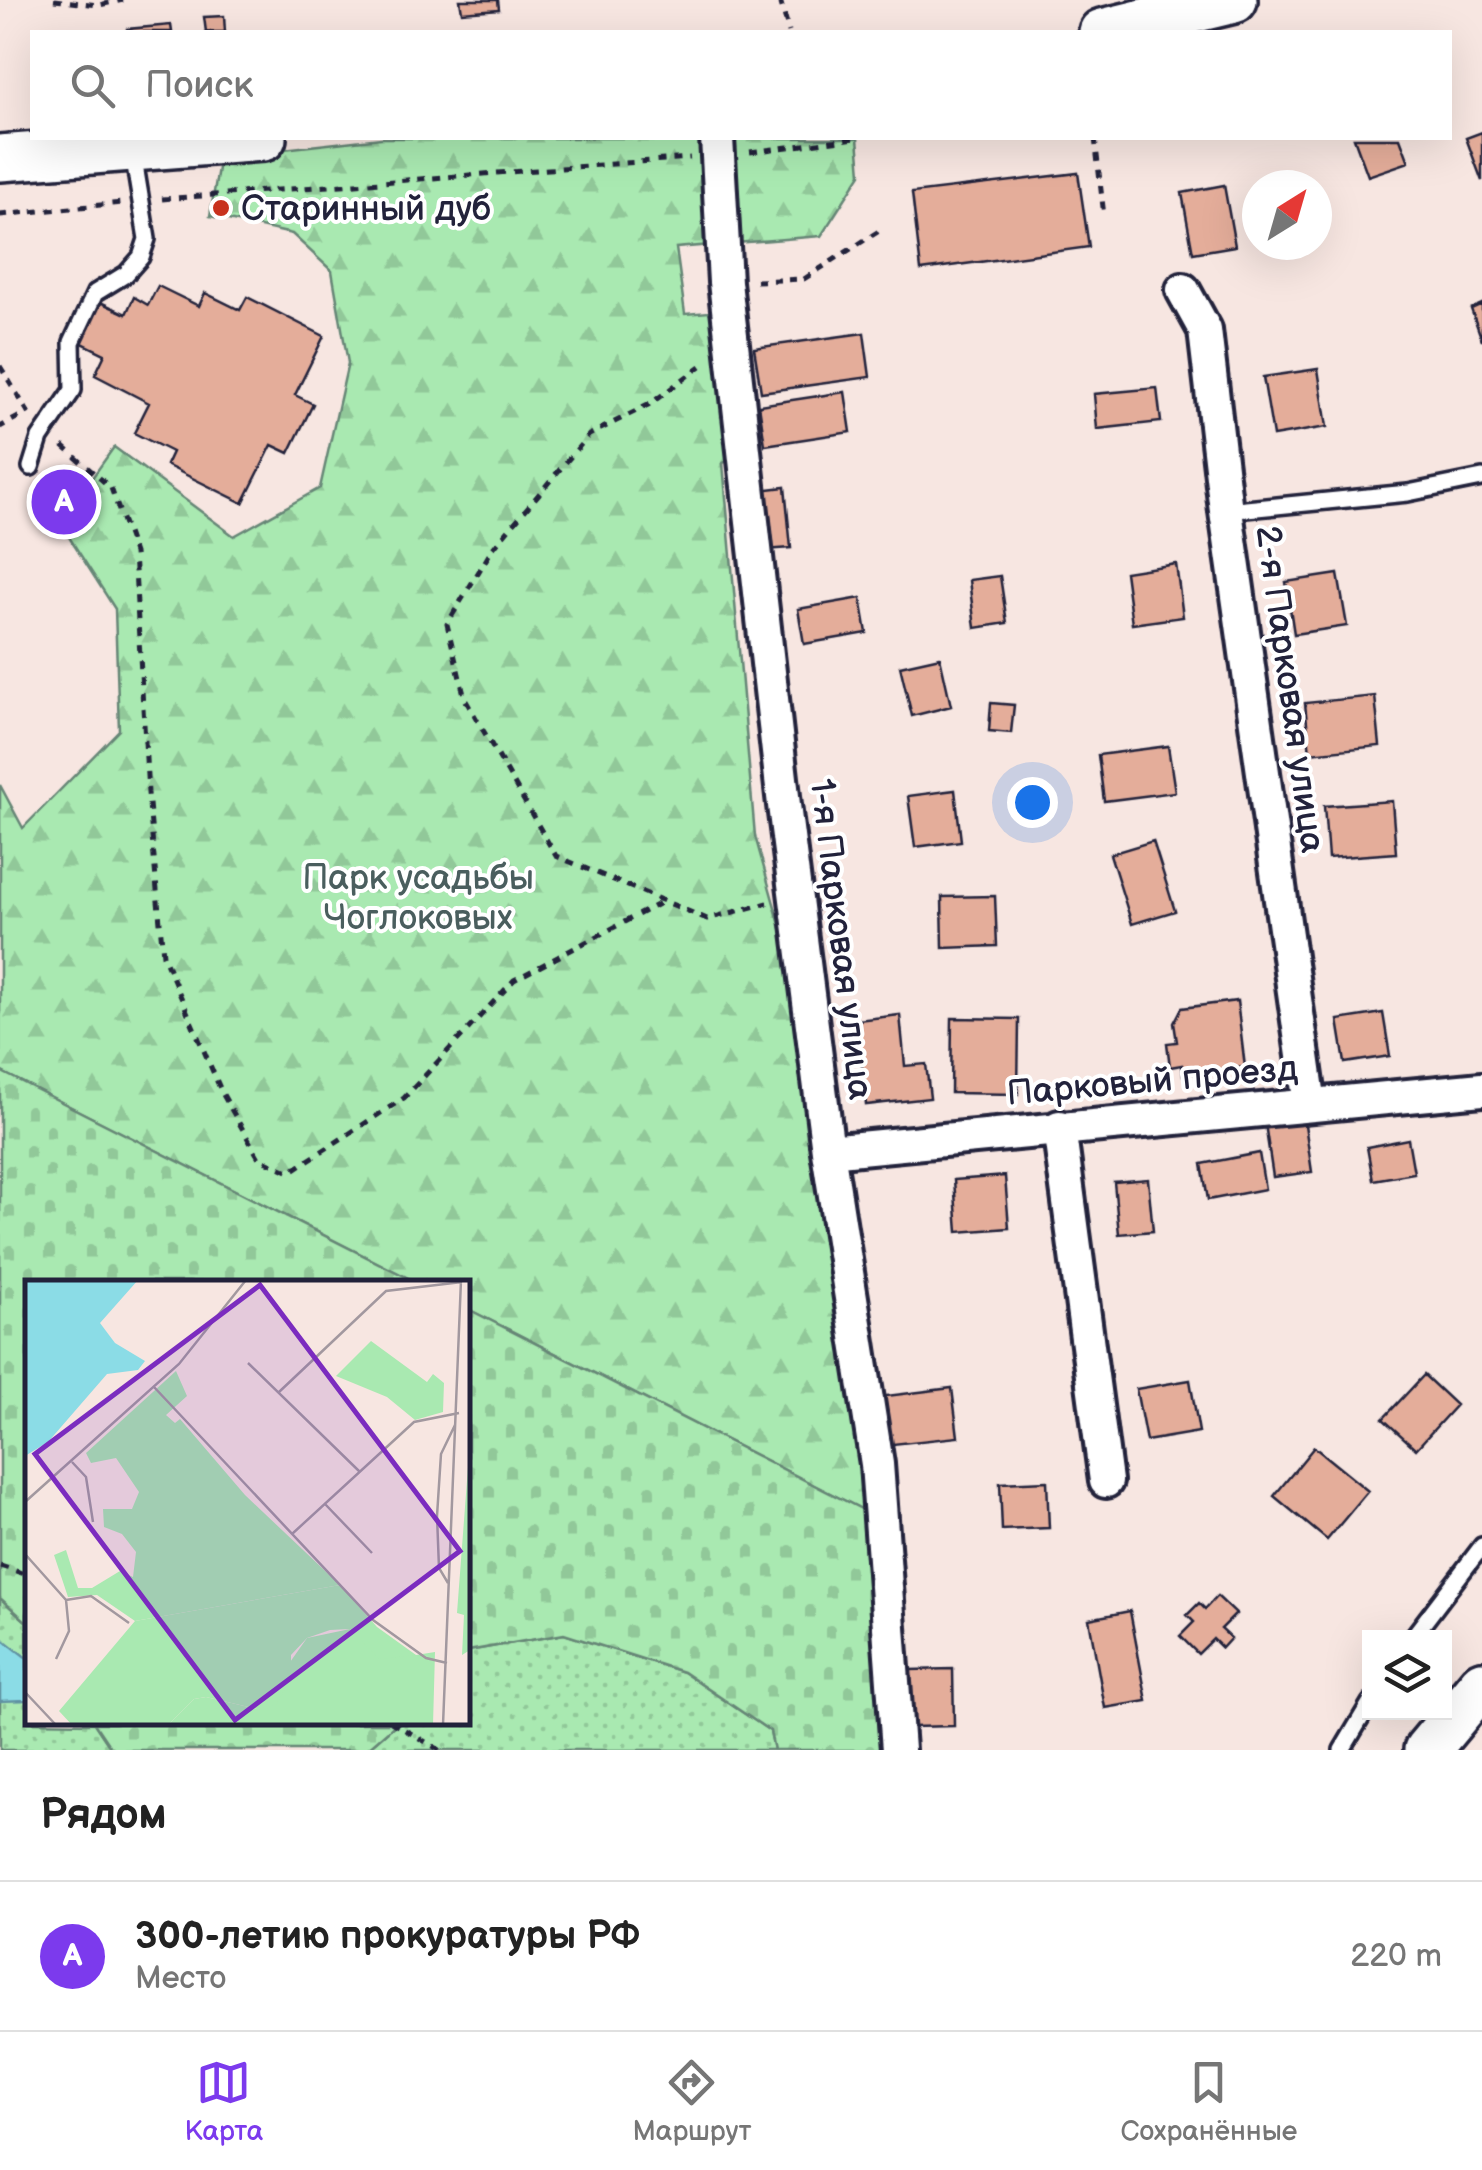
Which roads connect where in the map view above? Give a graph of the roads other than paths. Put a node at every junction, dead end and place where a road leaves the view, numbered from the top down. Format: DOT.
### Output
graph roads {
  1 [pos="1234,0"];
  2 [pos="1110,30"];
  3 [pos="237,140"];
  4 [pos="718,147"];
  5 [pos="132,148"];
  6 [pos="0,158"];
  7 [pos="1182,290"];
  8 [pos="31,467"];
  9 [pos="1482,478"];
  10 [pos="1226,511"];
  11 [pos="1482,1089"];
  12 [pos="1310,1106"];
  13 [pos="1059,1127"];
  14 [pos="828,1151"];
  15 [pos="1106,1481"];
  16 [pos="1482,1546"];
  17 [pos="1418,1630"];
  18 [pos="1482,1684"];
  19 [pos="1362,1717"];
  20 [pos="898,1750"];
  21 [pos="1342,1750"];
  22 [pos="1427,1750"];
  1 -- 2 [label="main road"];
  3 -- 5 [label="main road"];
  4 -- 14 [label="street, 1-я Парковая улица"];
  5 -- 6 [label="main road"];
  5 -- 8 [label="lane"];
  7 -- 10 [label="street, 2-я Парковая улица"];
  9 -- 10 [label="lane"];
  10 -- 12 [label="street, 2-я Парковая улица"];
  11 -- 12 [label="street, Парковый проезд"];
  12 -- 13 [label="street, Парковый проезд"];
  13 -- 14 [label="street, Парковый проезд"];
  13 -- 15 [label="street"];
  14 -- 20 [label="street, 1-я Парковая улица"];
  16 -- 17 [label="lane"];
  18 -- 22 [label="main road"];
  19 -- 21 [label="lane"];
}
